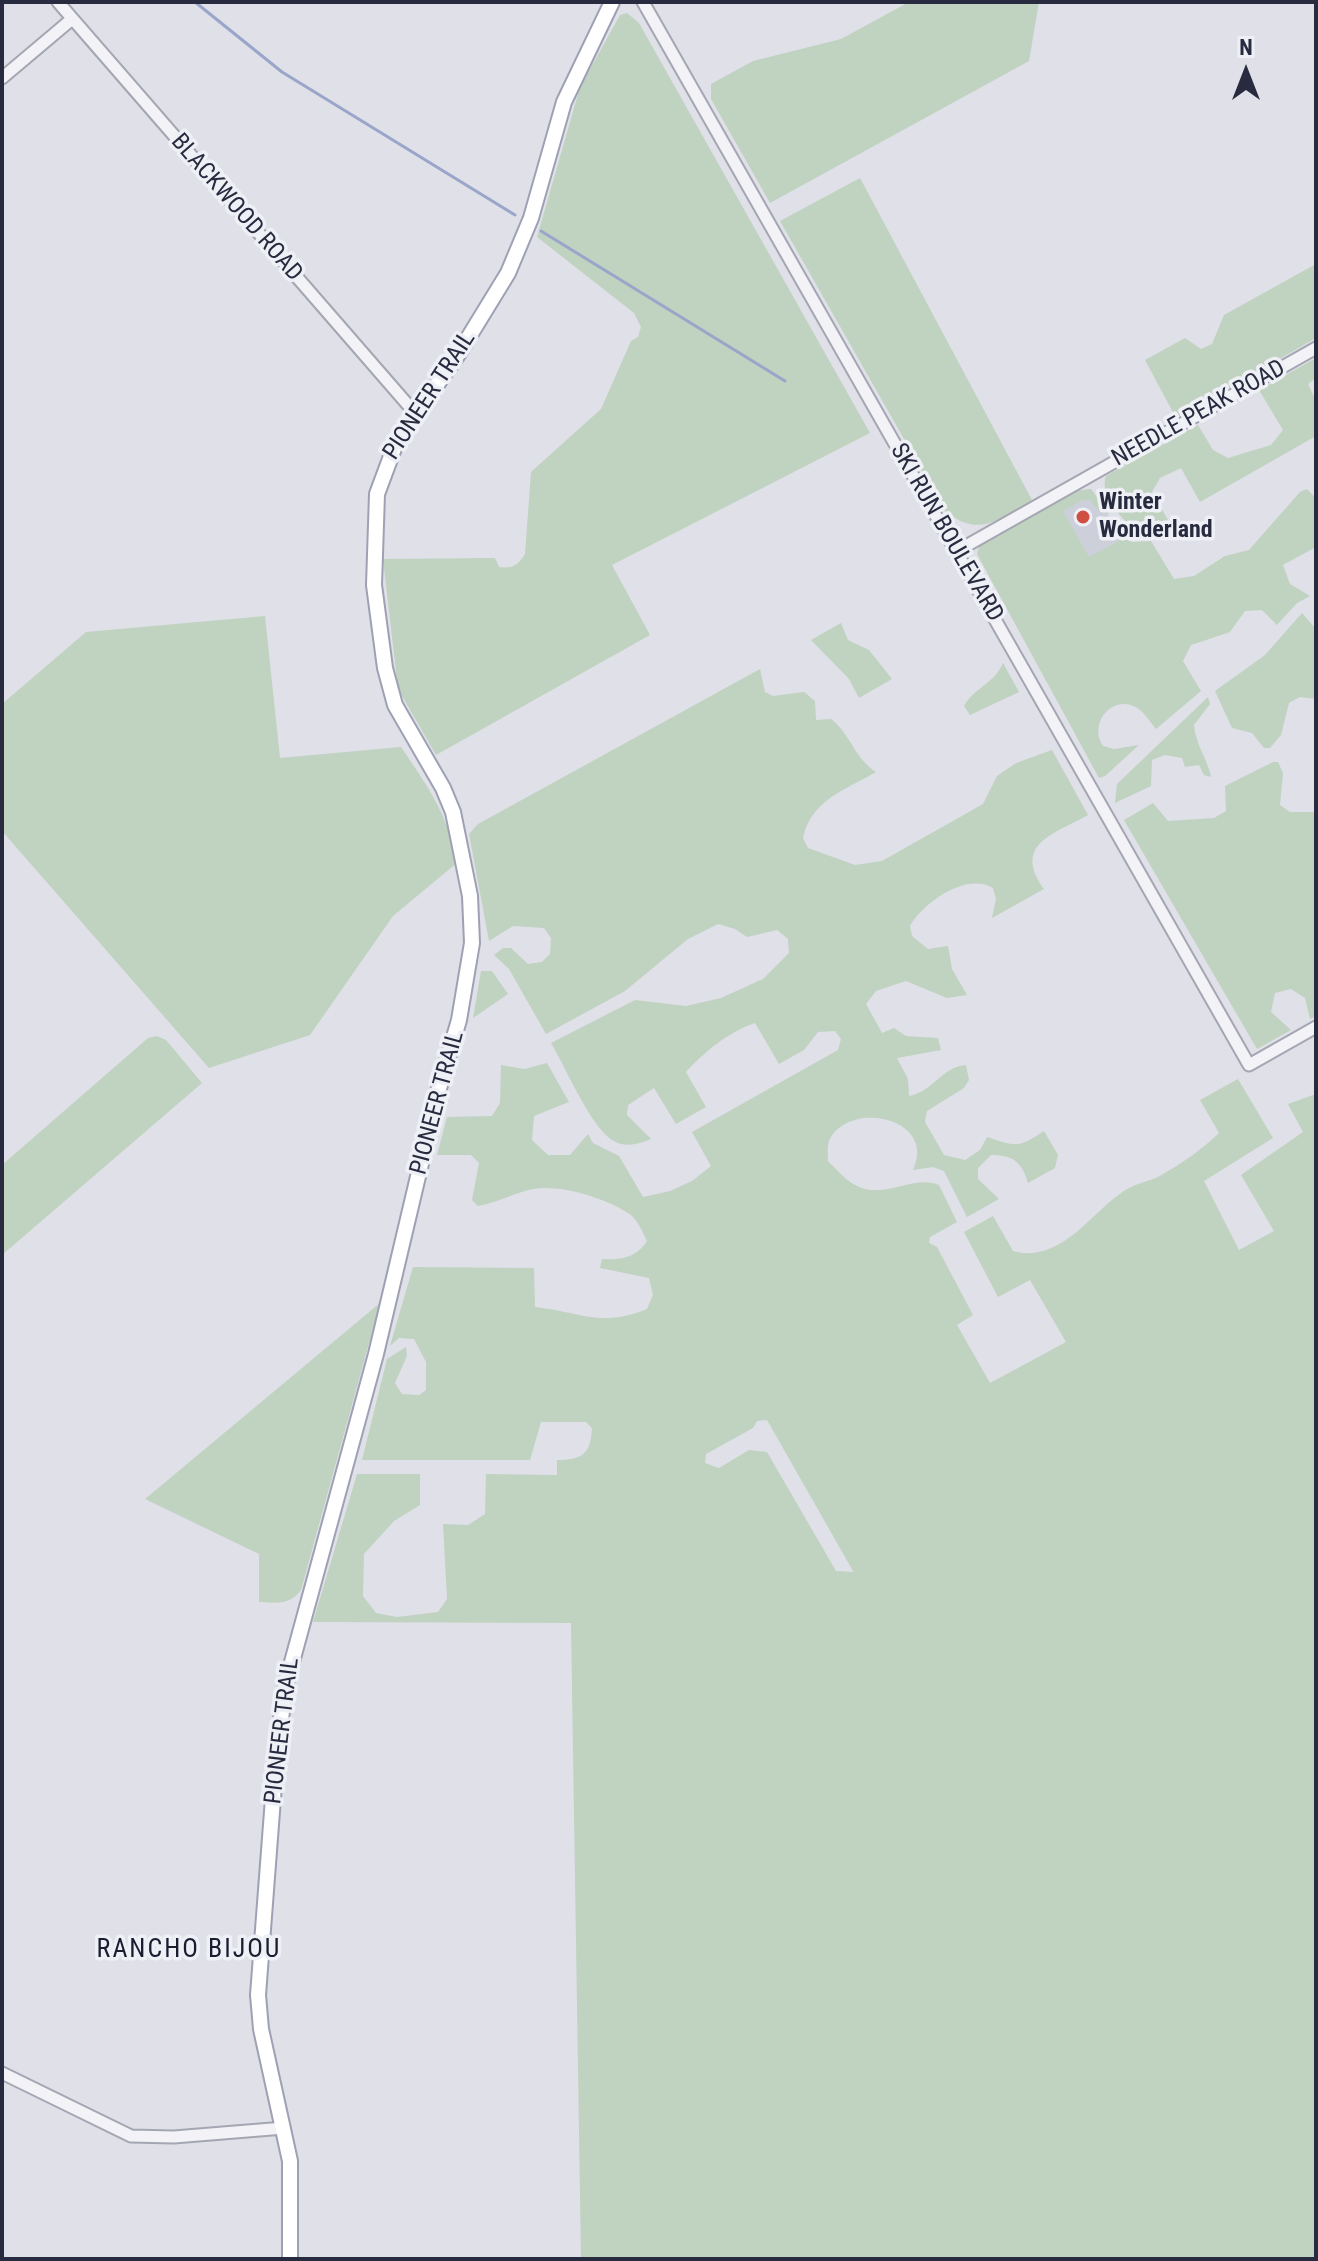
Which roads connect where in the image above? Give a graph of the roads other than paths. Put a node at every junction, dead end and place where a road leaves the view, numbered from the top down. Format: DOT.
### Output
graph roads {
  1 [pos="58,2"];
  2 [pos="612,2"];
  3 [pos="643,2"];
  4 [pos="72,19"];
  5 [pos="2,78"];
  6 [pos="1316,348"];
  7 [pos="415,413"];
  8 [pos="957,551"];
  9 [pos="1316,1027"];
  10 [pos="2,2073"];
  11 [pos="284,2128"];
  12 [pos="290,2259"];
  1 -- 4 [label="street, BLACKWOOD ROAD"];
  2 -- 7 [label="main road, PIONEER TRAIL"];
  3 -- 8 [label="street, SKI RUN BOULEVARD"];
  4 -- 5 [label="street"];
  4 -- 7 [label="street, BLACKWOOD ROAD"];
  6 -- 8 [label="street, NEEDLE PEAK ROAD"];
  7 -- 11 [label="main road, PIONEER TRAIL"];
  8 -- 9 [label="street, SKI RUN BOULEVARD"];
  10 -- 11 [label="street"];
  11 -- 12 [label="main road, PIONEER TRAIL"];
}
